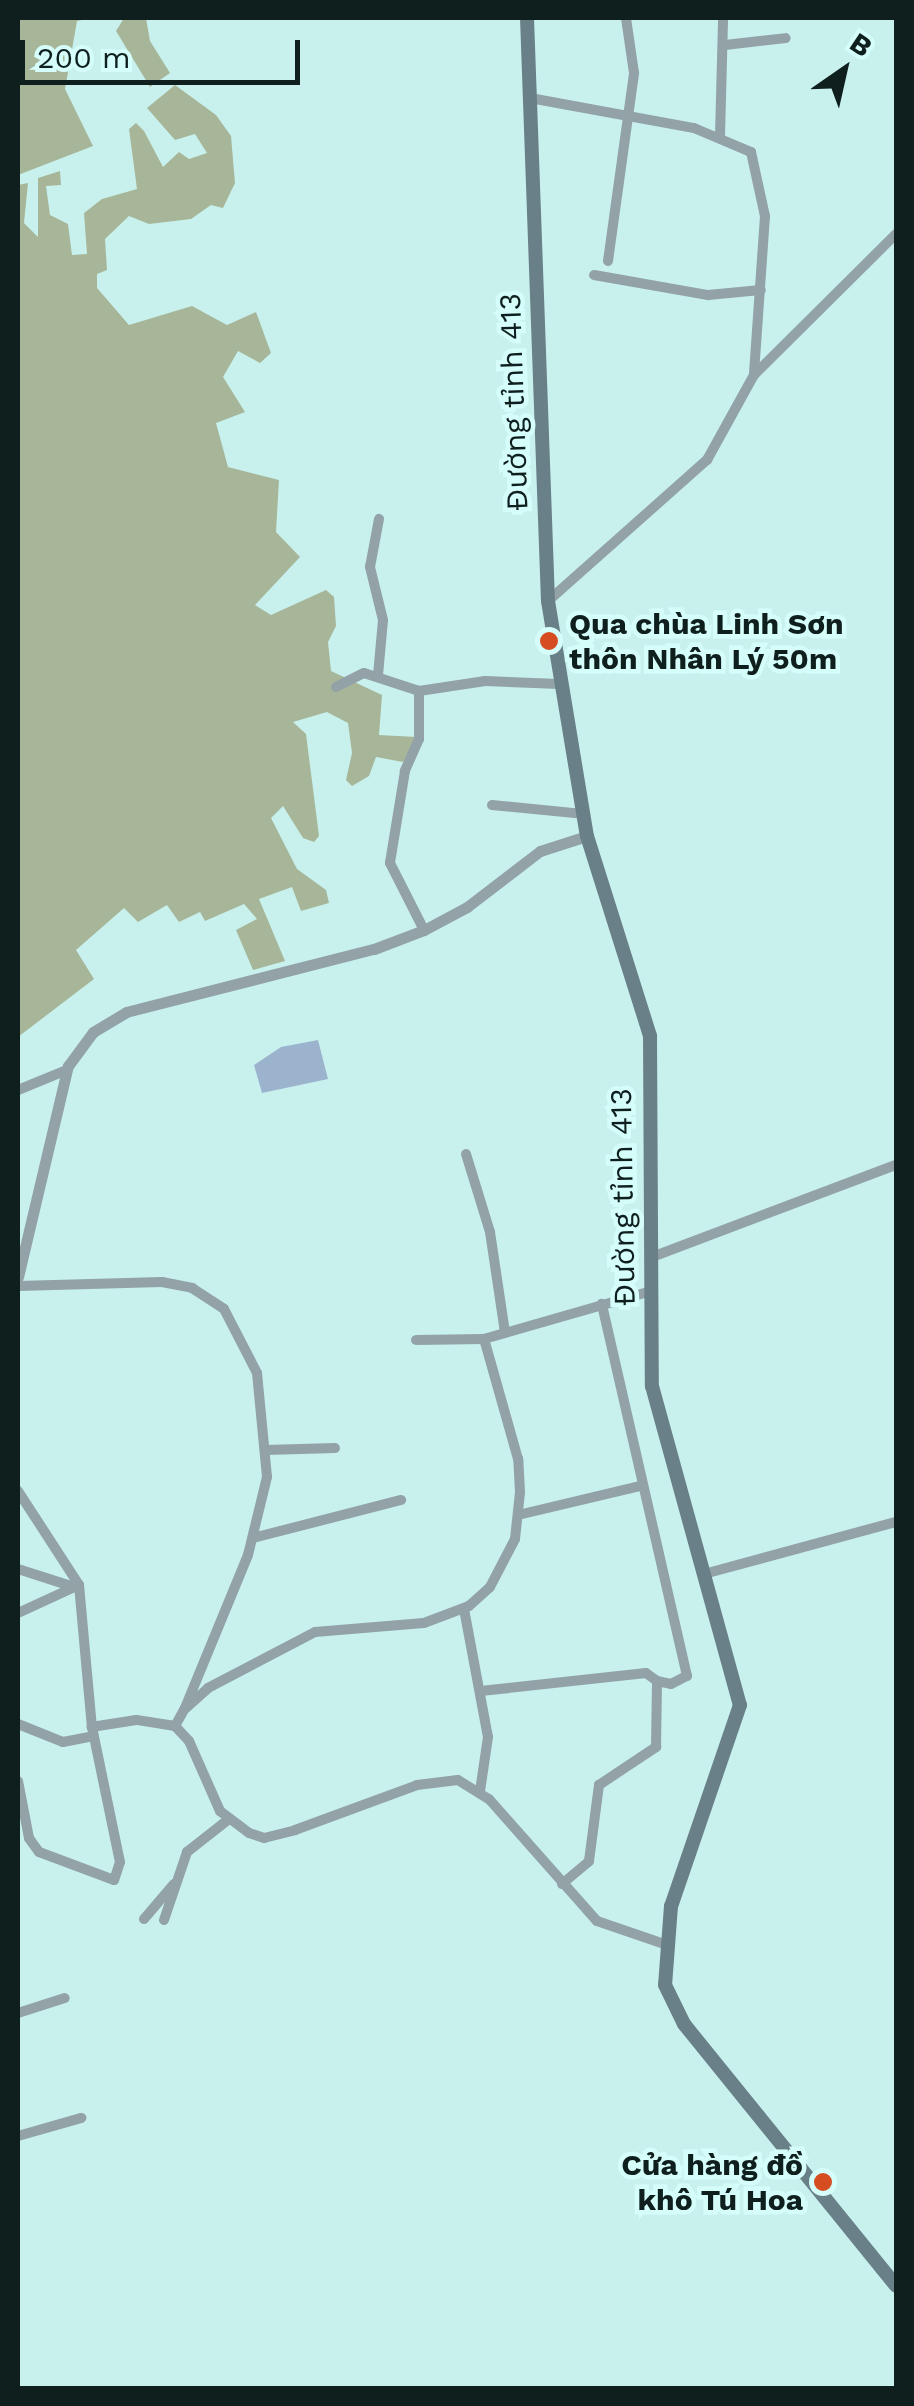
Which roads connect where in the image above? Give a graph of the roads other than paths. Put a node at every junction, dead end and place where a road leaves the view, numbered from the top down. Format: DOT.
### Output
graph roads {
  1 [pos="527,18"];
  2 [pos="626,18"];
  3 [pos="724,18"];
  4 [pos="786,38"];
  5 [pos="725,45"];
  6 [pos="530,98"];
  7 [pos="628,112"];
  8 [pos="720,136"];
  9 [pos="896,234"];
  10 [pos="608,261"];
  11 [pos="594,275"];
  12 [pos="761,290"];
  13 [pos="757,334"];
  14 [pos="782,345"];
  15 [pos="754,375"];
  16 [pos="379,519"];
  17 [pos="548,601"];
  18 [pos="378,676"];
  19 [pos="559,684"];
  20 [pos="336,687"];
  21 [pos="419,691"];
  22 [pos="492,806"];
  23 [pos="583,814"];
  24 [pos="588,836"];
  25 [pos="424,930"];
  26 [pos="68,1070"];
  27 [pos="18,1090"];
  28 [pos="466,1154"];
  29 [pos="896,1165"];
  30 [pos="652,1257"];
  31 [pos="18,1277"];
  32 [pos="18,1286"];
  33 [pos="651,1292"];
  34 [pos="602,1304"];
  35 [pos="506,1332"];
  36 [pos="484,1338"];
  37 [pos="416,1340"];
  38 [pos="335,1448"];
  39 [pos="265,1450"];
  40 [pos="640,1486"];
  41 [pos="18,1490"];
  42 [pos="401,1500"];
  43 [pos="518,1515"];
  44 [pos="896,1522"];
  45 [pos="253,1538"];
  46 [pos="18,1568"];
  47 [pos="704,1574"];
  48 [pos="75,1586"];
  49 [pos="464,1608"];
  50 [pos="18,1613"];
  51 [pos="657,1681"];
  52 [pos="480,1691"];
  53 [pos="185,1708"];
  54 [pos="18,1724"];
  55 [pos="175,1726"];
  56 [pos="93,1732"];
  57 [pos="18,1781"];
  58 [pos="480,1791"];
  59 [pos="229,1819"];
  60 [pos="174,1884"];
  61 [pos="562,1884"];
  62 [pos="144,1919"];
  63 [pos="164,1920"];
  64 [pos="664,1944"];
  65 [pos="65,1998"];
  66 [pos="18,2014"];
  67 [pos="81,2118"];
  68 [pos="18,2136"];
  69 [pos="896,2286"];
  1 -- 6 [label="main road, Đường tỉnh 413"];
  2 -- 7 [label="street"];
  3 -- 5 [label="street"];
  4 -- 5 [label="street"];
  5 -- 8 [label="street"];
  6 -- 7 [label="street"];
  6 -- 17 [label="main road, Đường tỉnh 413"];
  7 -- 8 [label="street"];
  7 -- 10 [label="street"];
  8 -- 12 [label="street"];
  9 -- 14 [label="street"];
  11 -- 12 [label="street"];
  12 -- 13 [label="street"];
  13 -- 14 [label="street"];
  13 -- 15 [label="street"];
  14 -- 15 [label="street"];
  15 -- 17 [label="street"];
  16 -- 18 [label="street"];
  17 -- 19 [label="main road, Đường tỉnh 413"];
  18 -- 20 [label="street"];
  18 -- 21 [label="street"];
  19 -- 21 [label="street"];
  19 -- 23 [label="main road, Đường tỉnh 413"];
  21 -- 25 [label="street"];
  22 -- 23 [label="street"];
  23 -- 24 [label="main road, Đường tỉnh 413"];
  24 -- 25 [label="street"];
  24 -- 30 [label="main road, Đường tỉnh 413"];
  25 -- 26 [label="street"];
  26 -- 27 [label="street"];
  26 -- 31 [label="street"];
  28 -- 35 [label="street"];
  29 -- 30 [label="street"];
  30 -- 33 [label="main road, Đường tỉnh 413"];
  32 -- 39 [label="street"];
  33 -- 34 [label="street"];
  33 -- 47 [label="main road, Đường tỉnh 413"];
  34 -- 35 [label="street"];
  34 -- 40 [label="street"];
  35 -- 36 [label="street"];
  36 -- 37 [label="street"];
  36 -- 43 [label="street"];
  38 -- 39 [label="street"];
  39 -- 45 [label="street"];
  40 -- 43 [label="street"];
  40 -- 51 [label="street"];
  41 -- 48 [label="street"];
  42 -- 45 [label="street"];
  43 -- 49 [label="street"];
  44 -- 47 [label="street"];
  45 -- 53 [label="street"];
  46 -- 48 [label="street"];
  47 -- 64 [label="main road, Đường tỉnh 413"];
  48 -- 50 [label="street"];
  48 -- 56 [label="street"];
  49 -- 52 [label="street"];
  49 -- 53 [label="street"];
  51 -- 52 [label="street"];
  51 -- 61 [label="street"];
  52 -- 58 [label="street"];
  53 -- 55 [label="street"];
  54 -- 56 [label="street"];
  55 -- 56 [label="street"];
  55 -- 59 [label="street"];
  56 -- 57 [label="street"];
  58 -- 59 [label="street"];
  58 -- 61 [label="street"];
  59 -- 60 [label="street"];
  60 -- 62 [label="street"];
  60 -- 63 [label="street"];
  61 -- 64 [label="street"];
  64 -- 69 [label="main road, Đường tỉnh 413"];
  65 -- 66 [label="street"];
  67 -- 68 [label="street"];
}
